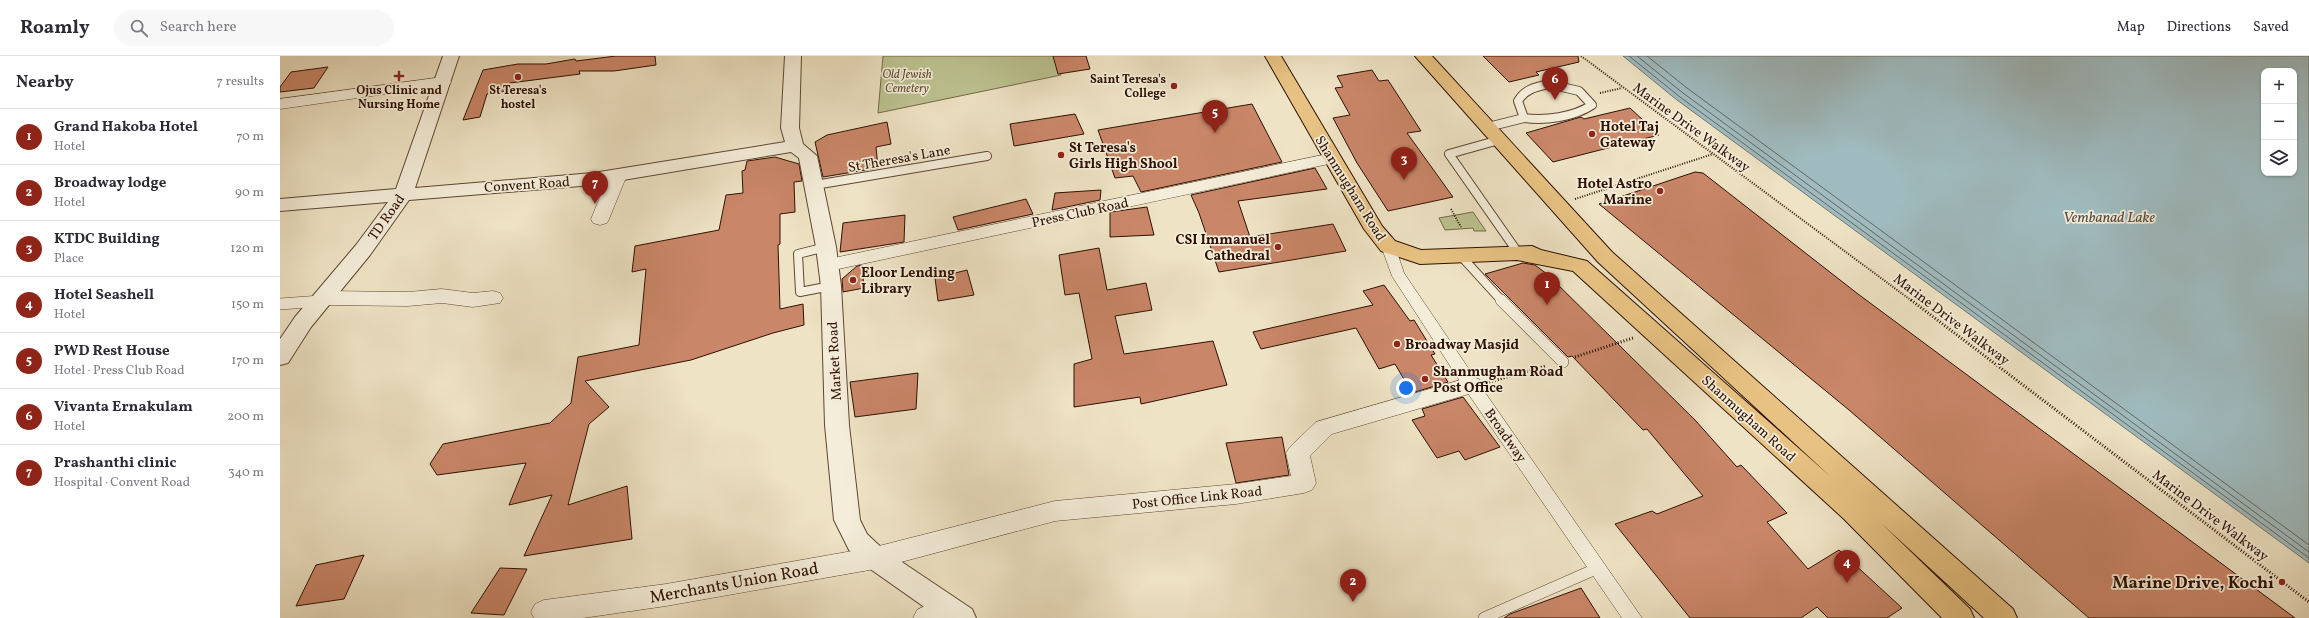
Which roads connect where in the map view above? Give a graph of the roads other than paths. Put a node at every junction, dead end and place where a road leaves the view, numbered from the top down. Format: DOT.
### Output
graph roads {
  1 [pos="451,56"];
  2 [pos="793,56"];
  3 [pos="1273,56"];
  4 [pos="1423,56"];
  5 [pos="443,82"];
  6 [pos="280,104"];
  7 [pos="1524,118"];
  8 [pos="1494,134"];
  9 [pos="795,146"];
  10 [pos="987,156"];
  11 [pos="1332,158"];
  12 [pos="618,175"];
  13 [pos="815,186"];
  14 [pos="404,193"];
  15 [pos="280,205"];
  16 [pos="600,219"];
  17 [pos="1388,246"];
  18 [pos="1519,254"];
  19 [pos="1461,256"];
  20 [pos="1605,257"];
  21 [pos="829,266"];
  22 [pos="1580,266"];
  23 [pos="494,298"];
  24 [pos="322,300"];
  25 [pos="280,304"];
  26 [pos="280,357"];
  27 [pos="1563,362"];
  28 [pos="1471,385"];
  29 [pos="875,558"];
  30 [pos="1598,568"];
  31 [pos="544,612"];
  32 [pos="944,614"];
  33 [pos="1484,618"];
  34 [pos="1634,618"];
  35 [pos="1960,618"];
  36 [pos="2003,618"];
  1 -- 5 [label="street, TD Road"];
  2 -- 9 [label="street"];
  3 -- 11 [label="main road, Shanmugham Road"];
  4 -- 8 [label="main road, Shanmugham Road"];
  5 -- 6 [label="street"];
  5 -- 14 [label="street, TD Road"];
  7 -- 7 [label="lane"];
  7 -- 8 [label="lane"];
  8 -- 18 [label="lane"];
  8 -- 20 [label="main road, Shanmugham Road"];
  9 -- 12 [label="street, Convent Road"];
  9 -- 13 [label="street, Market Road"];
  10 -- 13 [label="lane, St Theresa's Lane"];
  11 -- 17 [label="main road, Shanmugham Road"];
  11 -- 21 [label="street, Press Club Road"];
  12 -- 14 [label="street, Convent Road"];
  12 -- 16 [label="street"];
  13 -- 21 [label="street, Market Road"];
  14 -- 15 [label="street, Convent Road"];
  14 -- 24 [label="street, TD Road"];
  17 -- 19 [label="main road, Shanmugham Road"];
  17 -- 28 [label="street, Broadway"];
  18 -- 19 [label="main road, Shanmugham Road"];
  18 -- 20 [label="main road, Shanmugham Road"];
  18 -- 22 [label="main road, Shanmugham Road"];
  19 -- 27 [label="lane"];
  20 -- 22 [label="main road"];
  20 -- 36 [label="main road, Shanmugham Road"];
  21 -- 29 [label="street, Market Road"];
  22 -- 35 [label="main road, Shanmugham Road"];
  23 -- 24 [label="street"];
  24 -- 25 [label="lane"];
  24 -- 26 [label="street, TD Road"];
  28 -- 29 [label="street, Post Office Link Road"];
  28 -- 30 [label="street, Broadway"];
  29 -- 31 [label="street, Merchants Union Road"];
  29 -- 32 [label="street, Market Road"];
  30 -- 33 [label="lane"];
  30 -- 34 [label="street, Broadway"];
}
